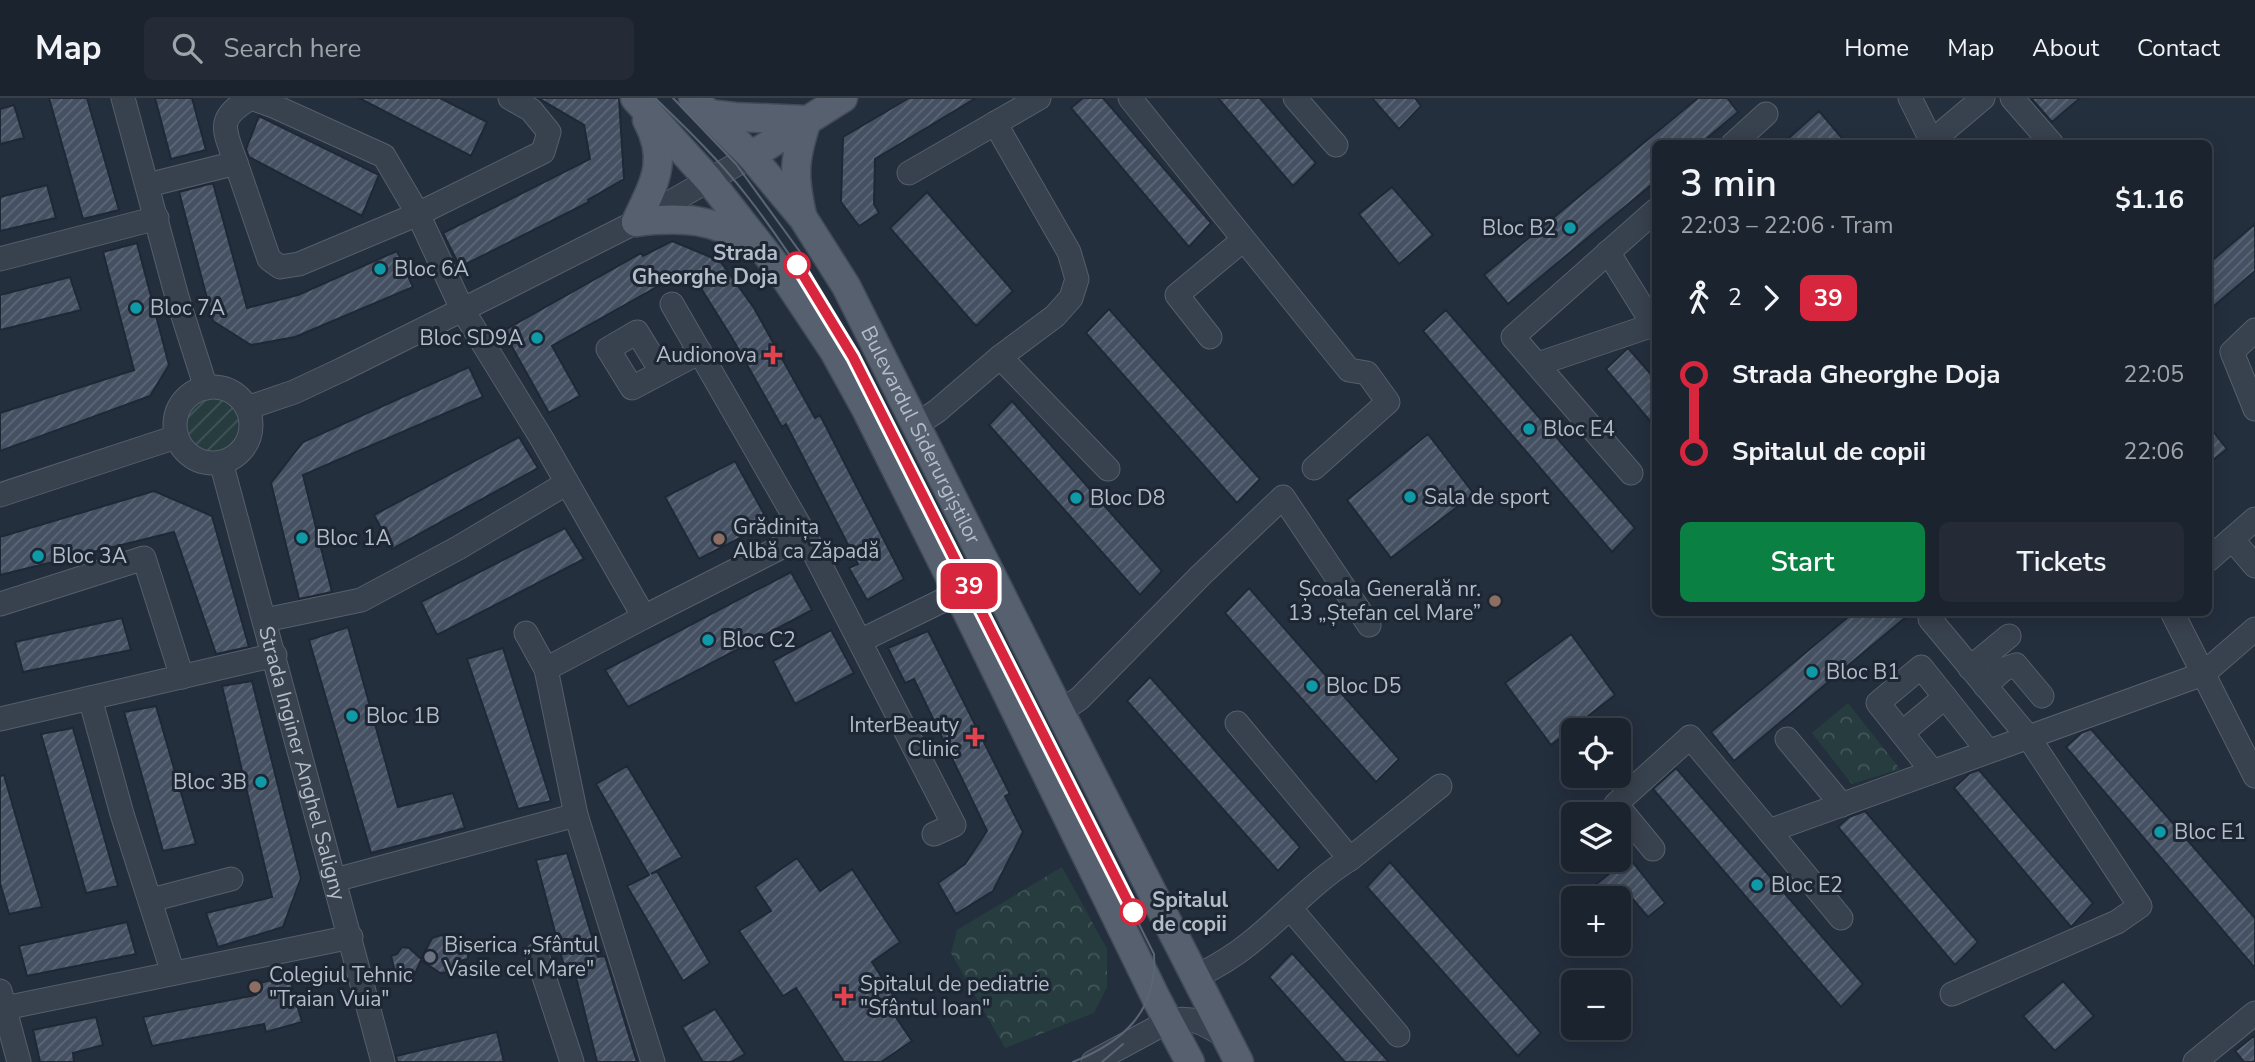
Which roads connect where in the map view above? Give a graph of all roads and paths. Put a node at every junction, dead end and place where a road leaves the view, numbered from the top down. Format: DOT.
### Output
graph roads {
  1 [pos="123,98"];
  2 [pos="510,98"];
  3 [pos="843,98"];
  4 [pos="1039,98"];
  5 [pos="1130,98"];
  6 [pos="1295,98"];
  7 [pos="1910,98"];
  8 [pos="1983,98"];
  9 [pos="2012,98"];
  10 [pos="636,99"];
  11 [pos="702,106"];
  12 [pos="1766,114"];
  13 [pos="807,120"];
  14 [pos="995,123"];
  15 [pos="1737,140"];
  16 [pos="1931,140"];
  17 [pos="1934,140"];
  18 [pos="2049,140"];
  19 [pos="1336,145"];
  20 [pos="751,156"];
  21 [pos="236,163"];
  22 [pos="909,173"];
  23 [pos="709,180"];
  24 [pos="148,185"];
  25 [pos="418,214"];
  26 [pos="1652,214"];
  27 [pos="157,218"];
  28 [pos="803,218"];
  29 [pos="636,222"];
  30 [pos="1243,240"];
  31 [pos="761,246"];
  32 [pos="1608,252"];
  33 [pos="0,259"];
  34 [pos="672,304"];
  35 [pos="462,309"];
  36 [pos="1652,323"];
  37 [pos="1652,327"];
  38 [pos="2255,330"];
  39 [pos="1210,337"];
  40 [pos="700,352"];
  41 [pos="1000,357"];
  42 [pos="1538,364"];
  43 [pos="661,371"];
  44 [pos="206,388"];
  45 [pos="247,408"];
  46 [pos="2255,409"];
  47 [pos="916,425"];
  48 [pos="177,437"];
  49 [pos="221,462"];
  50 [pos="1314,468"];
  51 [pos="1108,469"];
  52 [pos="1631,473"];
  53 [pos="567,482"];
  54 [pos="0,495"];
  55 [pos="2255,519"];
  56 [pos="804,534"];
  57 [pos="2232,539"];
  58 [pos="2212,556"];
  59 [pos="2255,566"];
  60 [pos="958,593"];
  61 [pos="0,604"];
  62 [pos="2174,616"];
  63 [pos="644,617"];
  64 [pos="1930,619"];
  65 [pos="265,620"];
  66 [pos="1369,625"];
  67 [pos="2255,629"];
  68 [pos="526,633"];
  69 [pos="2009,636"];
  70 [pos="860,641"];
  71 [pos="275,655"];
  72 [pos="1970,668"];
  73 [pos="546,669"];
  74 [pos="2203,674"];
  75 [pos="182,677"];
  76 [pos="1985,686"];
  77 [pos="2042,696"];
  78 [pos="1945,697"];
  79 [pos="90,698"];
  80 [pos="1060,712"];
  81 [pos="0,719"];
  82 [pos="1237,723"];
  83 [pos="1902,733"];
  84 [pos="2029,738"];
  85 [pos="1787,739"];
  86 [pos="1988,751"];
  87 [pos="1932,771"];
  88 [pos="2255,776"];
  89 [pos="1440,786"];
  90 [pos="1842,805"];
  91 [pos="576,815"];
  92 [pos="1769,831"];
  93 [pos="934,834"];
  94 [pos="1653,849"];
  95 [pos="1350,859"];
  96 [pos="231,879"];
  97 [pos="335,880"];
  98 [pos="151,900"];
  99 [pos="1290,908"];
  100 [pos="1842,918"];
  101 [pos="351,937"];
  102 [pos="537,955"];
  103 [pos="173,973"];
  104 [pos="1195,978"];
  105 [pos="1952,995"];
  106 [pos="1,1003"];
  107 [pos="2255,1013"];
  108 [pos="1169,1021"];
  109 [pos="1398,1035"];
  110 [pos="1226,1037"];
  111 [pos="377,1061"];
  112 [pos="19,1062"];
  113 [pos="572,1062"];
  114 [pos="653,1062"];
  115 [pos="1093,1062"];
  116 [pos="1190,1062"];
  117 [pos="1239,1062"];
  118 [pos="2195,1062"];
  1 -- 24 [label="street"];
  2 -- 25 [label="street"];
  3 -- 13 [label="main road"];
  4 -- 14 [label="street"];
  5 -- 30 [label="street"];
  6 -- 19 [label="street"];
  7 -- 16 [label="street"];
  8 -- 17 [label="street"];
  9 -- 18 [label="street"];
  10 -- 23 [label="main road, Bulevardul Siderurgiștilor"];
  10 -- 29 [label="main road"];
  11 -- 13 [label="main road"];
  11 -- 20 [label="main road, Bulevardul Siderurgiștilor"];
  12 -- 15 [label="street"];
  13 -- 20 [label="main road"];
  13 -- 28 [label="main road"];
  14 -- 22 [label="street"];
  14 -- 41 [label="street"];
  20 -- 23 [label="street"];
  20 -- 28 [label="main road, Bulevardul Siderurgiștilor"];
  21 -- 24 [label="street"];
  21 -- 25 [label="street"];
  21 -- 25 [label="street"];
  23 -- 29 [label="street"];
  23 -- 31 [label="main road, Bulevardul Siderurgiștilor"];
  24 -- 27 [label="street"];
  25 -- 35 [label="street"];
  26 -- 32 [label="street"];
  27 -- 33 [label="street"];
  27 -- 44 [label="street"];
  28 -- 47 [label="main road, Bulevardul Siderurgiștilor"];
  29 -- 31 [label="main road"];
  29 -- 35 [label="street"];
  30 -- 39 [label="street"];
  30 -- 50 [label="street"];
  31 -- 60 [label="main road, Bulevardul Siderurgiștilor"];
  32 -- 36 [label="street"];
  32 -- 42 [label="street"];
  34 -- 40 [label="street"];
  35 -- 45 [label="street"];
  35 -- 53 [label="street"];
  37 -- 42 [label="street"];
  38 -- 46 [label="street"];
  40 -- 43 [label="street"];
  40 -- 56 [label="street"];
  41 -- 47 [label="street"];
  41 -- 51 [label="street"];
  42 -- 52 [label="street"];
  44 -- 45 [label="street"];
  44 -- 48 [label="street"];
  45 -- 49 [label="street"];
  47 -- 80 [label="main road, Bulevardul Siderurgiștilor"];
  48 -- 49 [label="street"];
  48 -- 54 [label="street"];
  49 -- 65 [label="street, Strada Inginer Anghel Saligny"];
  53 -- 63 [label="street"];
  53 -- 65 [label="street"];
  55 -- 57 [label="street"];
  56 -- 63 [label="street"];
  56 -- 70 [label="street"];
  57 -- 58 [label="street"];
  57 -- 59 [label="street"];
  60 -- 70 [label="street"];
  60 -- 108 [label="main road, Bulevardul Siderurgiștilor"];
  61 -- 75 [label="street"];
  62 -- 74 [label="street"];
  63 -- 73 [label="street"];
  64 -- 72 [label="street"];
  65 -- 71 [label="street, Strada Inginer Anghel Saligny"];
  66 -- 80 [label="street"];
  67 -- 74 [label="street"];
  68 -- 73 [label="street"];
  69 -- 72 [label="street"];
  70 -- 93 [label="street"];
  71 -- 75 [label="street"];
  71 -- 97 [label="street, Strada Inginer Anghel Saligny"];
  72 -- 76 [label="street"];
  73 -- 91 [label="street"];
  74 -- 84 [label="street"];
  74 -- 88 [label="street"];
  75 -- 79 [label="street"];
  76 -- 77 [label="street"];
  76 -- 84 [label="street"];
  78 -- 83 [label="street"];
  78 -- 83 [label="street"];
  78 -- 86 [label="street"];
  79 -- 81 [label="street"];
  79 -- 98 [label="street"];
  80 -- 104 [label="main road, Bulevardul Siderurgiștilor"];
  82 -- 95 [label="street"];
  83 -- 87 [label="street"];
  84 -- 86 [label="street"];
  84 -- 105 [label="street"];
  85 -- 90 [label="street"];
  86 -- 87 [label="street"];
  87 -- 90 [label="street"];
  89 -- 95 [label="street"];
  90 -- 92 [label="street"];
  91 -- 97 [label="street"];
  91 -- 114 [label="street"];
  92 -- 94 [label="street"];
  92 -- 100 [label="street"];
  95 -- 99 [label="street"];
  96 -- 98 [label="street"];
  97 -- 101 [label="street, Strada Inginer Anghel Saligny"];
  98 -- 103 [label="street"];
  99 -- 104 [label="street"];
  99 -- 109 [label="street"];
  101 -- 103 [label="street"];
  101 -- 111 [label="street, Strada Inginer Anghel Saligny"];
  102 -- 113 [label="street"];
  103 -- 106 [label="street"];
  104 -- 110 [label="main road, Bulevardul Siderurgiștilor"];
  106 -- 112 [label="street"];
  107 -- 118 [label="street"];
  108 -- 110 [label="street"];
  108 -- 115 [label="street"];
  108 -- 116 [label="main road, Bulevardul Siderurgiștilor"];
  110 -- 117 [label="main road, Bulevardul Siderurgiștilor"];
}
